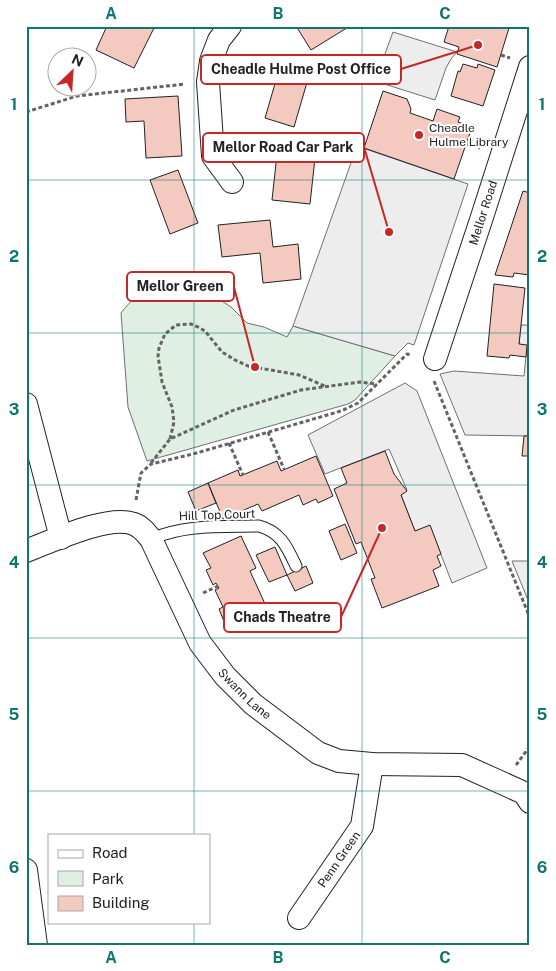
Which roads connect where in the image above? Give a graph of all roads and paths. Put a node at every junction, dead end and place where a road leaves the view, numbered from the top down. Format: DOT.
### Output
graph roads {
  1 [pos="230,26"];
  2 [pos="530,67"];
  3 [pos="208,82"];
  4 [pos="26,112"];
  5 [pos="232,182"];
  6 [pos="435,358"];
  7 [pos="377,384"];
  8 [pos="327,387"];
  9 [pos="26,404"];
  10 [pos="268,432"];
  11 [pos="170,439"];
  12 [pos="229,443"];
  13 [pos="151,464"];
  14 [pos="284,470"];
  15 [pos="243,475"];
  16 [pos="133,523"];
  17 [pos="61,538"];
  18 [pos="151,539"];
  19 [pos="26,551"];
  20 [pos="296,566"];
  21 [pos="530,618"];
  22 [pos="372,764"];
  23 [pos="530,802"];
  24 [pos="26,870"];
  25 [pos="299,918"];
  26 [pos="36,945"];
  1 -- 3 [label="street"];
  2 -- 6 [label="street, Mellor Road"];
  3 -- 4 [label="path"];
  3 -- 5 [label="street"];
  6 -- 7 [label="path"];
  6 -- 21 [label="path"];
  7 -- 8 [label="path"];
  7 -- 10 [label="path"];
  8 -- 11 [label="path"];
  8 -- 11 [label="path"];
  9 -- 17 [label="street"];
  10 -- 12 [label="path"];
  10 -- 14 [label="path"];
  11 -- 13 [label="path"];
  12 -- 13 [label="path"];
  12 -- 15 [label="path"];
  13 -- 16 [label="path"];
  16 -- 17 [label="street"];
  16 -- 18 [label="street, Swann Lane"];
  17 -- 19 [label="street"];
  18 -- 20 [label="lane, Hill Top Court"];
  18 -- 22 [label="street, Swann Lane"];
  22 -- 23 [label="street, Swann Lane"];
  22 -- 25 [label="street, Penn Green"];
  24 -- 26 [label="street"];
}
